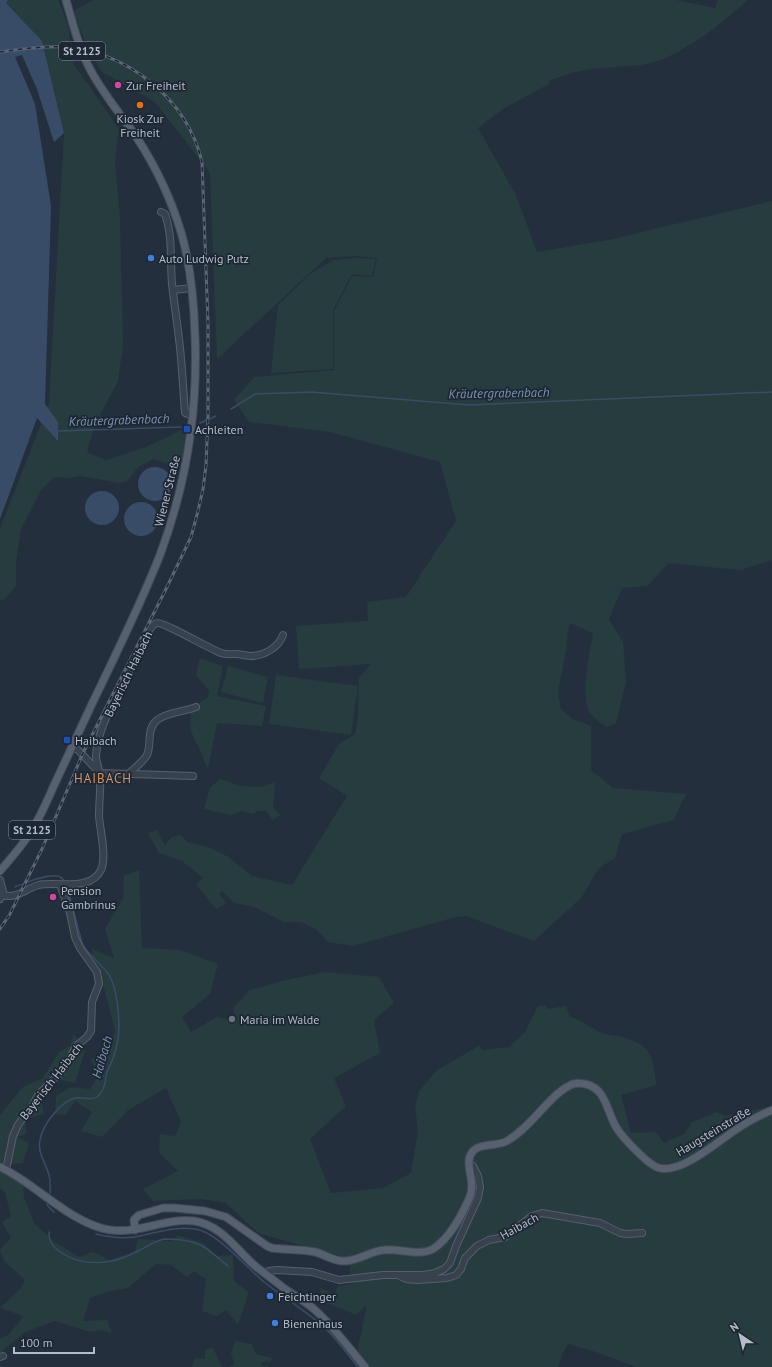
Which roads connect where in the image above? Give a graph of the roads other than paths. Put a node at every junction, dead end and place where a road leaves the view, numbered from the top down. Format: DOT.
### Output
graph roads {
  1 [pos="66,0"];
  2 [pos="161,212"];
  3 [pos="182,235"];
  4 [pos="171,237"];
  5 [pos="192,288"];
  6 [pos="173,290"];
  7 [pos="193,416"];
  8 [pos="283,635"];
  9 [pos="196,707"];
  10 [pos="72,747"];
  11 [pos="100,773"];
  12 [pos="129,773"];
  13 [pos="193,776"];
  14 [pos="0,871"];
  15 [pos="0,880"];
  16 [pos="62,884"];
  17 [pos="1,897"];
  18 [pos="772,1110"];
  19 [pos="470,1167"];
  20 [pos="3,1168"];
  21 [pos="135,1230"];
  22 [pos="642,1233"];
  23 [pos="266,1274"];
  24 [pos="398,1275"];
  25 [pos="365,1367"];
  1 -- 3 [label="main road, Wiener Straße / St 2125"];
  2 -- 4 [label="street"];
  3 -- 4 [label="street"];
  3 -- 5 [label="main road, Wiener Straße / St 2125"];
  4 -- 6 [label="street"];
  5 -- 6 [label="street"];
  5 -- 7 [label="main road, Wiener Straße / St 2125"];
  6 -- 7 [label="street"];
  7 -- 10 [label="main road, Wiener Straße / St 2125"];
  8 -- 11 [label="street, Bayerisch Haibach"];
  9 -- 12 [label="street"];
  10 -- 11 [label="street"];
  10 -- 14 [label="main road, Wiener Straße / St 2125"];
  11 -- 12 [label="street"];
  11 -- 16 [label="street, Bayerisch Haibach"];
  12 -- 13 [label="street"];
  15 -- 17 [label="street, Bayerisch Haibach"];
  16 -- 17 [label="street, Bayerisch Haibach"];
  16 -- 20 [label="street, Bayerisch Haibach"];
  18 -- 19 [label="main road, Haugsteinstraße"];
  19 -- 21 [label="main road, Haugsteinstraße"];
  19 -- 24 [label="street"];
  20 -- 21 [label="main road"];
  21 -- 23 [label="main road"];
  22 -- 24 [label="street, Haibach"];
  23 -- 24 [label="street, Haibach"];
  23 -- 25 [label="main road"];
}
